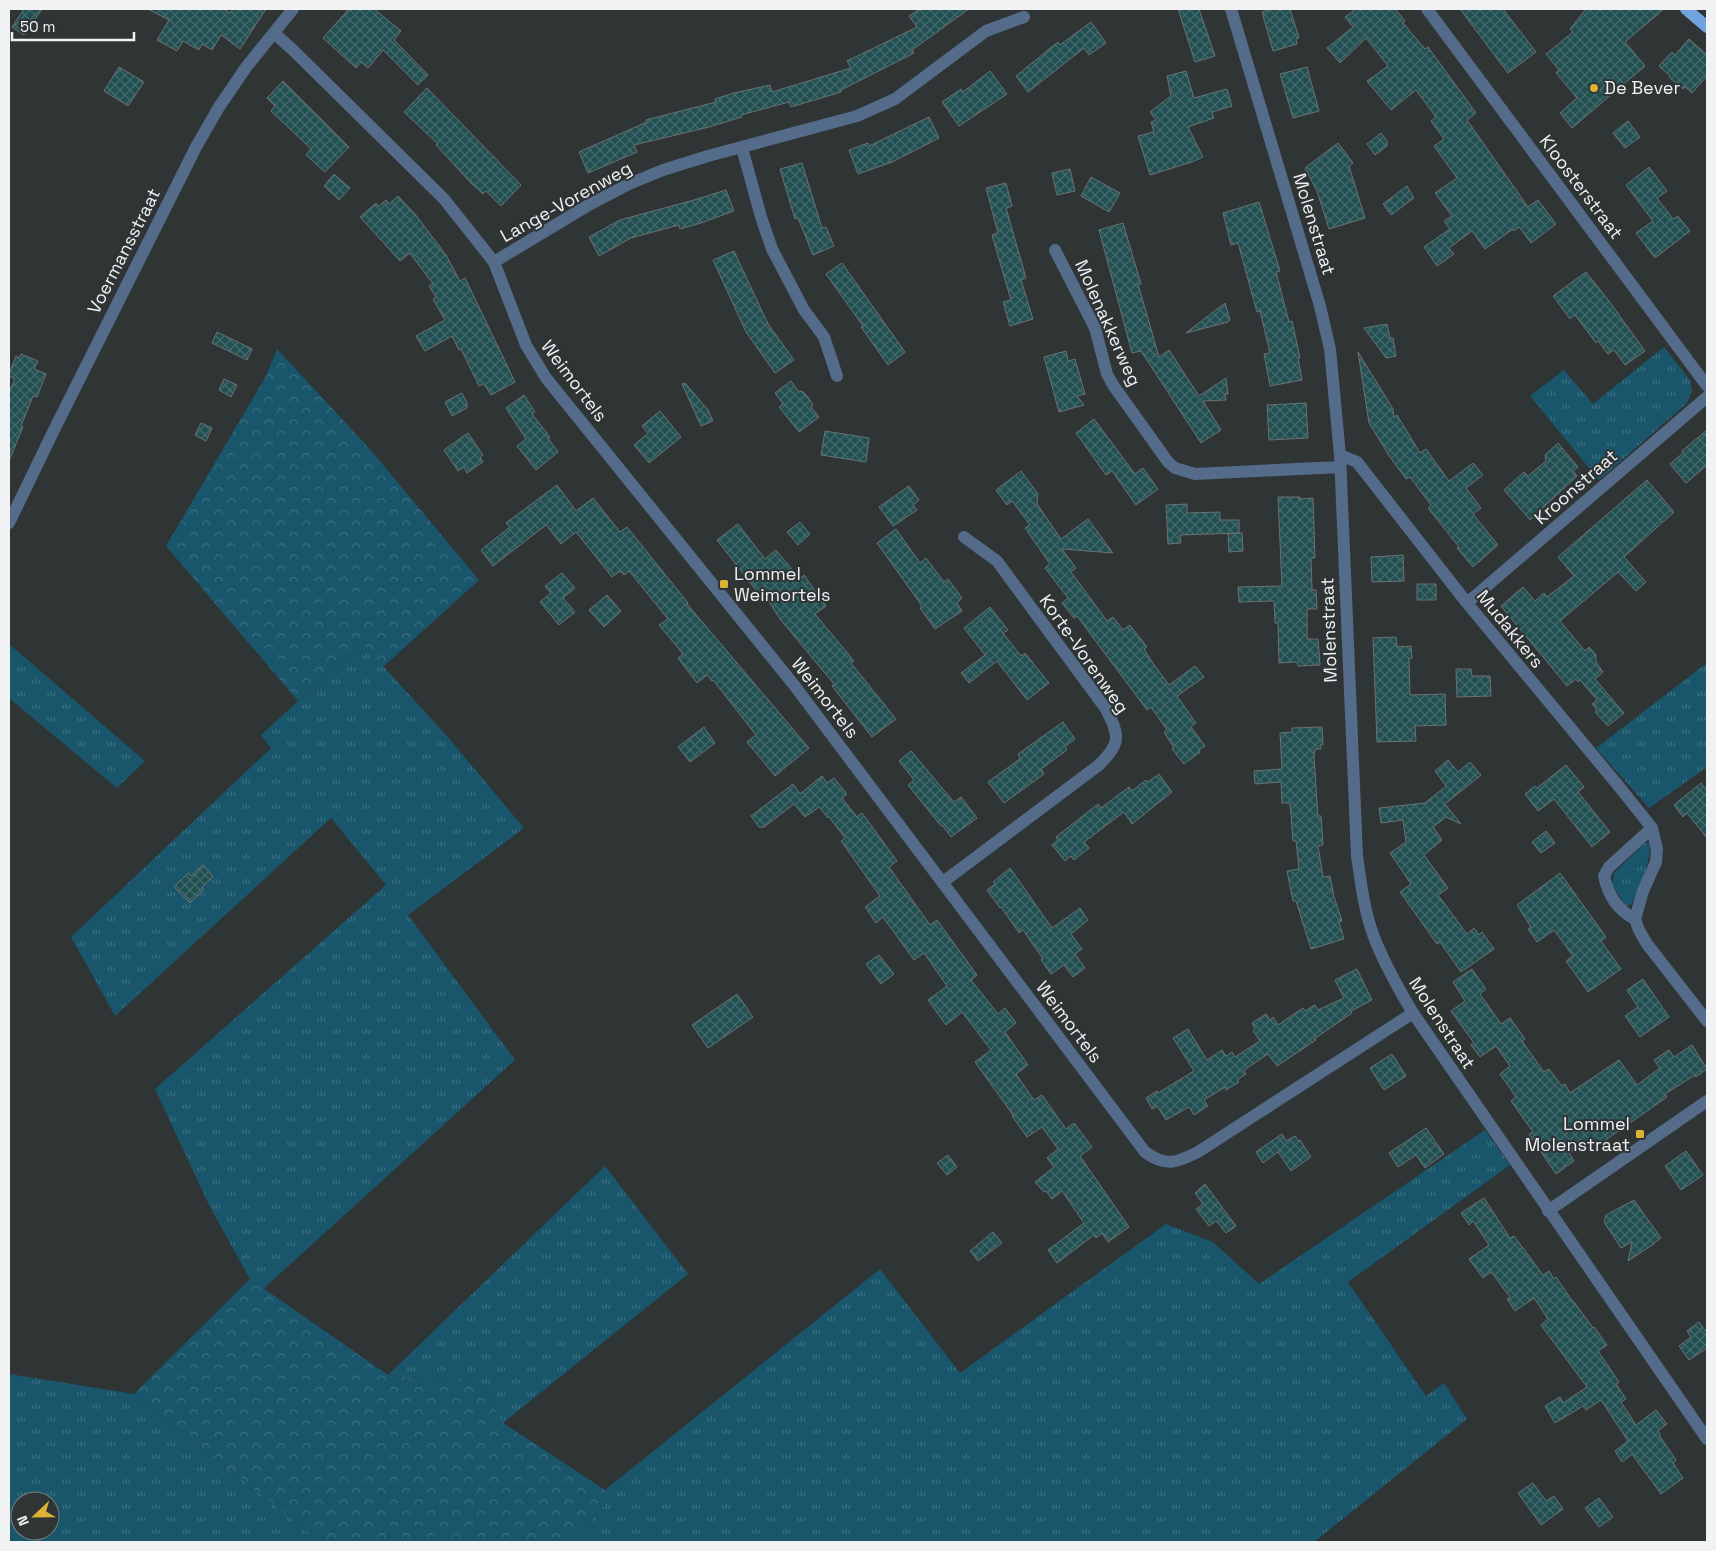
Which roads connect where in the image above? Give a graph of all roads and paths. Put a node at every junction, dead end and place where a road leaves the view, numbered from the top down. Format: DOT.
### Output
graph roads {
  1 [pos="293,9"];
  2 [pos="1231,9"];
  3 [pos="1427,9"];
  4 [pos="1686,9"];
  5 [pos="1024,17"];
  6 [pos="1707,27"];
  7 [pos="274,34"];
  8 [pos="742,148"];
  9 [pos="1055,250"];
  10 [pos="494,262"];
  11 [pos="837,376"];
  12 [pos="1707,386"];
  13 [pos="1707,397"];
  14 [pos="1340,461"];
  15 [pos="9,523"];
  16 [pos="964,537"];
  17 [pos="1467,603"];
  18 [pos="1652,828"];
  19 [pos="942,882"];
  20 [pos="1635,919"];
  21 [pos="1413,1013"];
  22 [pos="1707,1021"];
  23 [pos="1707,1101"];
  24 [pos="1548,1211"];
  25 [pos="1707,1439"];
  1 -- 7 [label="street, Voermansstraat"];
  2 -- 14 [label="street, Molenstraat"];
  3 -- 12 [label="street, Kloosterstraat"];
  4 -- 6 [label="main road"];
  5 -- 8 [label="street, Lange-Vorenweg"];
  7 -- 10 [label="street, Weimortels"];
  7 -- 15 [label="street, Voermansstraat"];
  8 -- 10 [label="street, Lange-Vorenweg"];
  8 -- 11 [label="street"];
  9 -- 14 [label="street, Molenakkerweg"];
  10 -- 19 [label="street, Weimortels"];
  13 -- 17 [label="street, Kroonstraat"];
  14 -- 17 [label="street, Mudakkers"];
  14 -- 21 [label="street, Molenstraat"];
  16 -- 19 [label="street, Korte-Vorenweg"];
  17 -- 18 [label="street, Mudakkers"];
  18 -- 20 [label="street, Mudakkers"];
  18 -- 20 [label="street"];
  19 -- 21 [label="street, Weimortels"];
  20 -- 22 [label="street"];
  21 -- 24 [label="street, Molenstraat"];
  23 -- 24 [label="street"];
  24 -- 25 [label="street, Molenstraat"];
}
